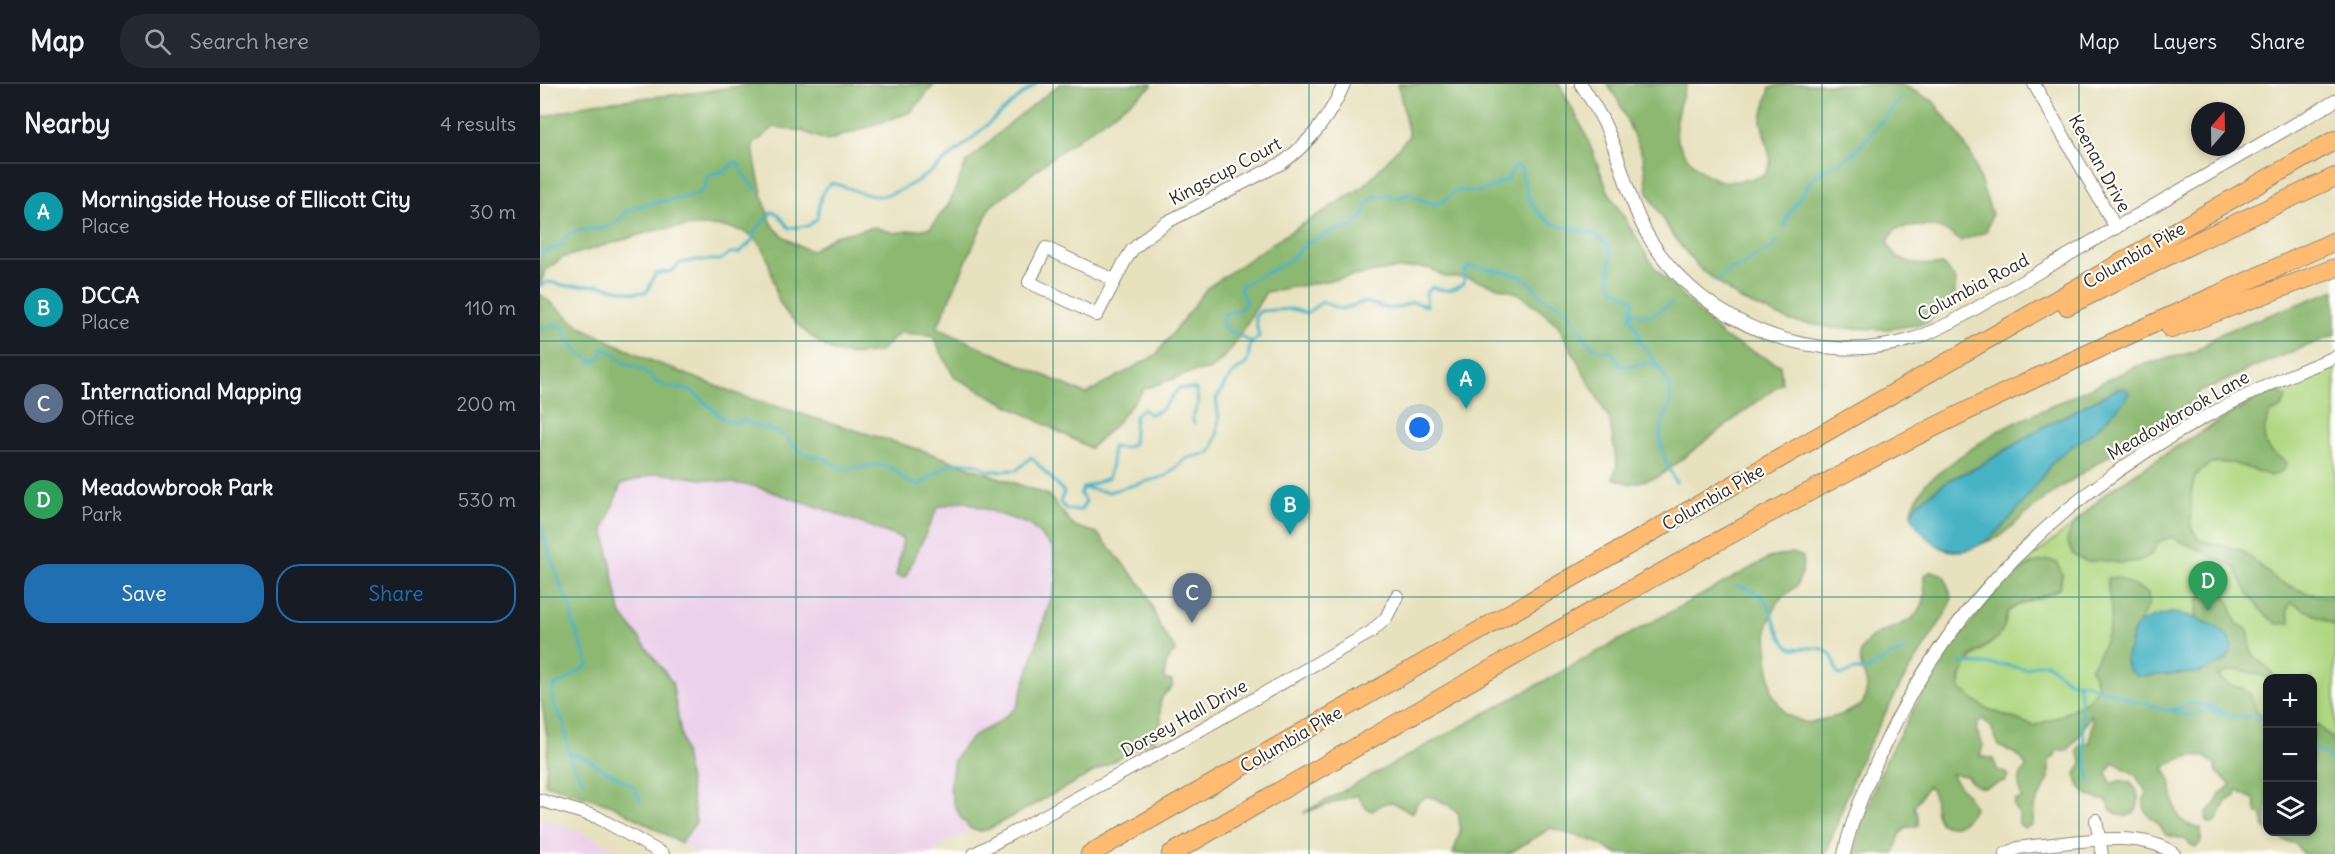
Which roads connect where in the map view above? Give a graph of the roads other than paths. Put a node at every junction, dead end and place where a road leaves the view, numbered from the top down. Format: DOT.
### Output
graph roads {
  1 [pos="1344,84"];
  2 [pos="1581,84"];
  3 [pos="2034,84"];
  4 [pos="2335,101"];
  5 [pos="2335,140"];
  6 [pos="2335,177"];
  7 [pos="2116,228"];
  8 [pos="2335,241"];
  9 [pos="2335,268"];
  10 [pos="1114,280"];
  11 [pos="2335,357"];
  12 [pos="1933,370"];
  13 [pos="2039,377"];
  14 [pos="1397,596"];
  15 [pos="540,800"];
  16 [pos="2096,820"];
  17 [pos="2098,841"];
  18 [pos="663,854"];
  19 [pos="974,854"];
  20 [pos="1090,854"];
  21 [pos="1171,854"];
  22 [pos="1844,854"];
  23 [pos="2005,854"];
  24 [pos="2102,854"];
  25 [pos="2174,854"];
  1 -- 10 [label="street, Kingscup Court"];
  2 -- 7 [label="street, Columbia Road"];
  3 -- 7 [label="street, Keenan Drive"];
  4 -- 7 [label="street, Columbia Road"];
  5 -- 12 [label="highway, Columbia Pike"];
  6 -- 12 [label="highway"];
  8 -- 13 [label="highway"];
  9 -- 13 [label="highway"];
  10 -- 10 [label="street, Kingscup Court"];
  11 -- 22 [label="street, Meadowbrook Lane"];
  12 -- 20 [label="highway, Columbia Pike"];
  13 -- 21 [label="highway"];
  14 -- 19 [label="street, Dorsey Hall Drive"];
  15 -- 18 [label="street"];
  16 -- 17 [label="street"];
  17 -- 23 [label="street"];
  17 -- 24 [label="street"];
  17 -- 25 [label="street"];
}
